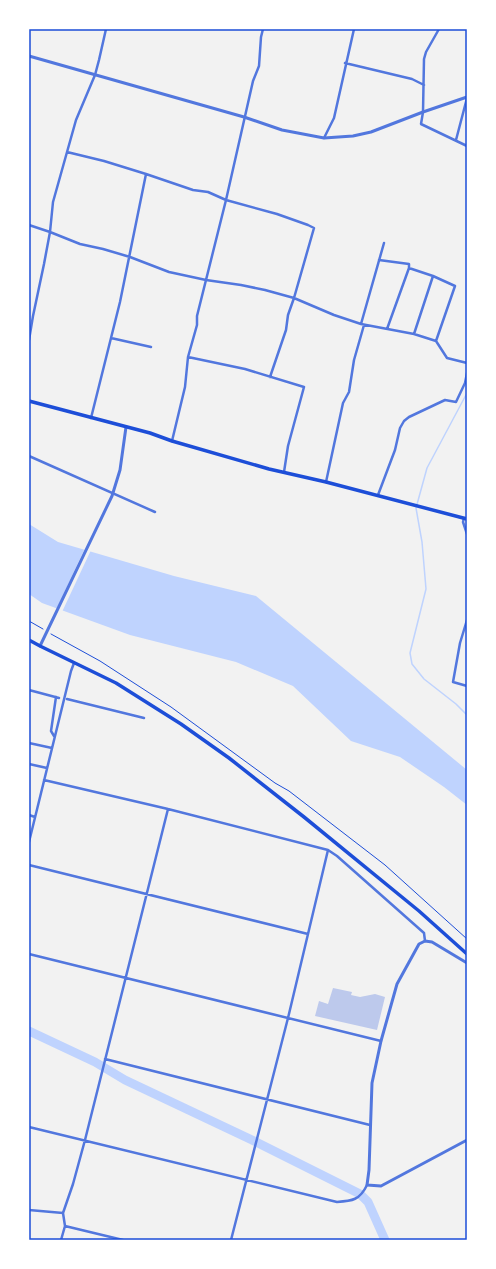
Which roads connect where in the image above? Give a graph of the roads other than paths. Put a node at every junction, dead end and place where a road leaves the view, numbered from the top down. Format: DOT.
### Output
graph roads {
  1 [pos="106,29"];
  2 [pos="263,29"];
  3 [pos="354,29"];
  4 [pos="439,29"];
  5 [pos="29,56"];
  6 [pos="345,63"];
  7 [pos="95,75"];
  8 [pos="424,85"];
  9 [pos="467,98"];
  10 [pos="423,112"];
  11 [pos="244,117"];
  12 [pos="324,138"];
  13 [pos="456,140"];
  14 [pos="467,146"];
  15 [pos="66,152"];
  16 [pos="146,174"];
  17 [pos="226,200"];
  18 [pos="29,225"];
  19 [pos="50,232"];
  20 [pos="384,243"];
  21 [pos="130,257"];
  22 [pos="380,260"];
  23 [pos="409,268"];
  24 [pos="433,276"];
  25 [pos="206,280"];
  26 [pos="294,298"];
  27 [pos="363,324"];
  28 [pos="387,329"];
  29 [pos="414,334"];
  30 [pos="112,338"];
  31 [pos="29,340"];
  32 [pos="436,341"];
  33 [pos="151,347"];
  34 [pos="188,357"];
  35 [pos="467,363"];
  36 [pos="467,373"];
  37 [pos="270,377"];
  38 [pos="29,401"];
  39 [pos="91,418"];
  40 [pos="126,427"];
  41 [pos="172,441"];
  42 [pos="29,456"];
  43 [pos="284,472"];
  44 [pos="326,482"];
  45 [pos="112,495"];
  46 [pos="378,495"];
  47 [pos="155,512"];
  48 [pos="465,518"];
  49 [pos="467,534"];
  50 [pos="467,620"];
  51 [pos="29,640"];
  52 [pos="40,646"];
  53 [pos="74,663"];
  54 [pos="467,686"];
  55 [pos="29,690"];
  56 [pos="67,699"];
  57 [pos="144,718"];
  58 [pos="55,736"];
  59 [pos="29,743"];
  60 [pos="52,748"];
  61 [pos="29,764"];
  62 [pos="47,768"];
  63 [pos="44,780"];
  64 [pos="168,809"];
  65 [pos="29,815"];
  66 [pos="35,817"];
  67 [pos="29,842"];
  68 [pos="328,850"];
  69 [pos="29,865"];
  70 [pos="146,894"];
  71 [pos="308,934"];
  72 [pos="425,941"];
  73 [pos="29,954"];
  74 [pos="467,954"];
  75 [pos="467,963"];
  76 [pos="125,977"];
  77 [pos="288,1018"];
  78 [pos="381,1041"];
  79 [pos="105,1059"];
  80 [pos="267,1099"];
  81 [pos="370,1125"];
  82 [pos="29,1127"];
  83 [pos="85,1140"];
  84 [pos="467,1140"];
  85 [pos="246,1180"];
  86 [pos="367,1185"];
  87 [pos="29,1210"];
  88 [pos="63,1213"];
  89 [pos="65,1226"];
  90 [pos="61,1240"];
  91 [pos="123,1240"];
  92 [pos="230,1240"];
  1 -- 7 [label="street"];
  2 -- 11 [label="street"];
  3 -- 6 [label="street"];
  4 -- 8 [label="street"];
  5 -- 7 [label="street"];
  6 -- 8 [label="street"];
  6 -- 12 [label="street"];
  7 -- 11 [label="street"];
  7 -- 15 [label="street"];
  8 -- 10 [label="street"];
  9 -- 10 [label="street"];
  9 -- 13 [label="street"];
  10 -- 12 [label="street"];
  10 -- 13 [label="street"];
  11 -- 12 [label="street"];
  11 -- 17 [label="street"];
  13 -- 14 [label="street"];
  15 -- 16 [label="street"];
  15 -- 19 [label="street"];
  16 -- 17 [label="street"];
  16 -- 21 [label="street"];
  17 -- 25 [label="street"];
  17 -- 26 [label="street"];
  18 -- 19 [label="street"];
  19 -- 21 [label="street"];
  19 -- 31 [label="street"];
  20 -- 22 [label="street"];
  21 -- 25 [label="street"];
  21 -- 30 [label="street"];
  22 -- 23 [label="street"];
  22 -- 27 [label="street"];
  23 -- 24 [label="street"];
  23 -- 28 [label="street"];
  24 -- 29 [label="street"];
  24 -- 32 [label="street"];
  25 -- 26 [label="street"];
  25 -- 34 [label="street"];
  26 -- 27 [label="street"];
  26 -- 37 [label="street"];
  27 -- 28 [label="street"];
  27 -- 44 [label="street"];
  28 -- 29 [label="street"];
  29 -- 32 [label="street"];
  30 -- 33 [label="street"];
  30 -- 39 [label="street"];
  32 -- 35 [label="street"];
  34 -- 37 [label="street"];
  34 -- 41 [label="street"];
  36 -- 46 [label="street"];
  37 -- 43 [label="street"];
  38 -- 39 [label="main road"];
  39 -- 40 [label="main road"];
  40 -- 41 [label="main road"];
  40 -- 45 [label="street"];
  41 -- 43 [label="main road"];
  42 -- 45 [label="street"];
  43 -- 44 [label="main road"];
  44 -- 46 [label="main road"];
  45 -- 47 [label="street"];
  45 -- 52 [label="street"];
  46 -- 48 [label="main road"];
  48 -- 49 [label="street"];
  50 -- 54 [label="street"];
  51 -- 52 [label="main road"];
  52 -- 53 [label="main road"];
  53 -- 58 [label="street"];
  53 -- 74 [label="main road"];
  55 -- 58 [label="street"];
  56 -- 57 [label="street"];
  58 -- 60 [label="street"];
  59 -- 60 [label="street"];
  60 -- 62 [label="street"];
  61 -- 62 [label="street"];
  62 -- 63 [label="street"];
  63 -- 64 [label="street"];
  63 -- 66 [label="street"];
  64 -- 68 [label="street"];
  64 -- 70 [label="street"];
  65 -- 66 [label="street"];
  66 -- 67 [label="street"];
  68 -- 71 [label="street"];
  68 -- 72 [label="street"];
  69 -- 70 [label="street"];
  70 -- 71 [label="street"];
  70 -- 76 [label="street"];
  71 -- 77 [label="street"];
  72 -- 75 [label="street"];
  72 -- 78 [label="street"];
  73 -- 76 [label="street"];
  76 -- 77 [label="street"];
  76 -- 79 [label="street"];
  77 -- 78 [label="street"];
  77 -- 80 [label="street"];
  78 -- 81 [label="street"];
  79 -- 80 [label="street"];
  79 -- 83 [label="street"];
  80 -- 81 [label="street"];
  80 -- 85 [label="street"];
  81 -- 86 [label="street"];
  82 -- 83 [label="street"];
  83 -- 85 [label="street"];
  83 -- 88 [label="street"];
  84 -- 86 [label="street"];
  85 -- 86 [label="street"];
  85 -- 92 [label="street"];
  87 -- 88 [label="street"];
  88 -- 89 [label="street"];
  89 -- 90 [label="street"];
  89 -- 91 [label="street"];
}
